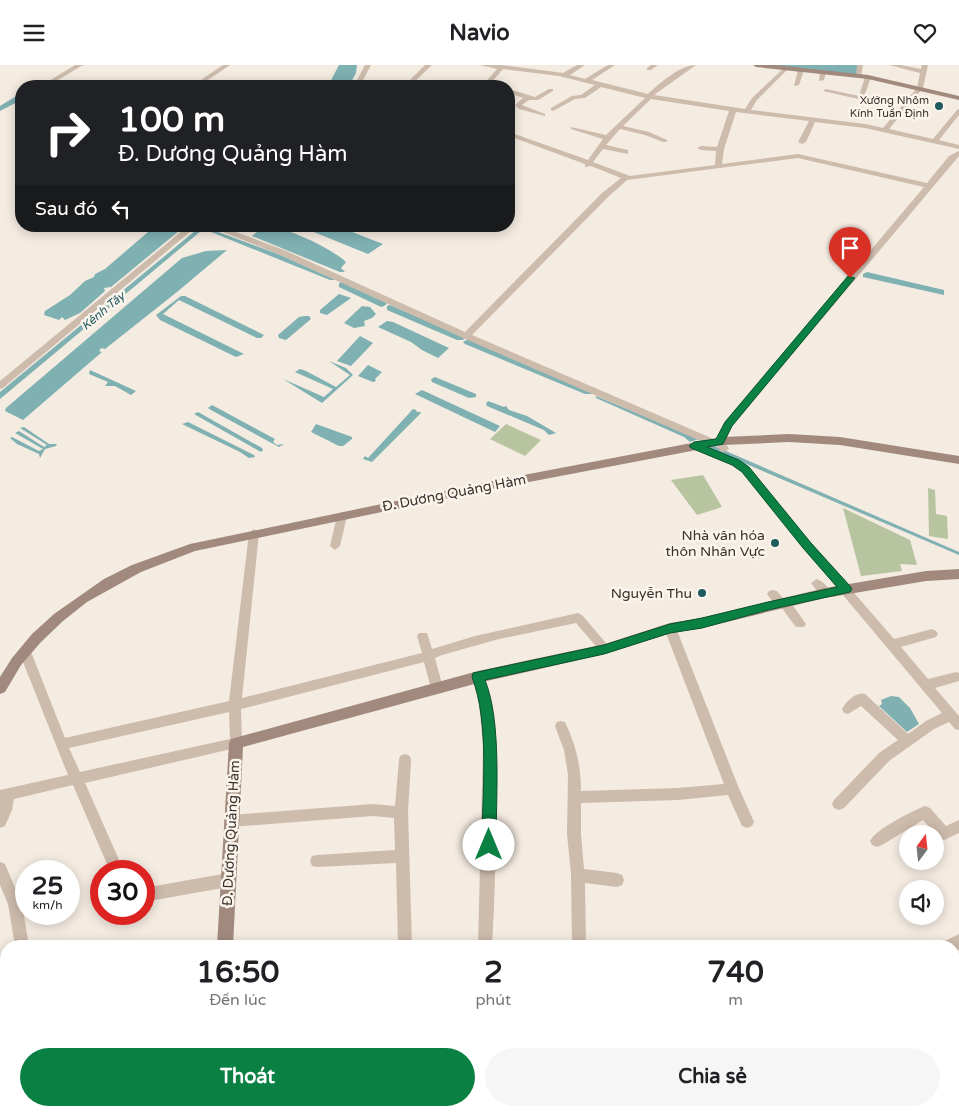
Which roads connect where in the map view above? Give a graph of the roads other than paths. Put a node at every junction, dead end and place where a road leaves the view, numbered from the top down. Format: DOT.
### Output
graph roads {
  1 [pos="80,65"];
  2 [pos="227,65"];
  3 [pos="368,65"];
  4 [pos="429,65"];
  5 [pos="483,65"];
  6 [pos="490,65"];
  7 [pos="582,65"];
  8 [pos="612,65"];
  9 [pos="693,65"];
  10 [pos="756,65"];
  11 [pos="860,65"];
  12 [pos="892,65"];
  13 [pos="502,67"];
  14 [pos="535,68"];
  15 [pos="924,68"];
  16 [pos="785,69"];
  17 [pos="802,70"];
  18 [pos="563,75"];
  19 [pos="859,76"];
  20 [pos="868,77"];
  21 [pos="54,80"];
  22 [pos="204,80"];
  23 [pos="360,80"];
  24 [pos="413,80"];
  25 [pos="491,80"];
  26 [pos="586,81"];
  27 [pos="601,84"];
  28 [pos="796,85"];
  29 [pos="920,88"];
  30 [pos="551,90"];
  31 [pos="826,91"];
  32 [pos="515,93"];
  33 [pos="650,96"];
  34 [pos="528,98"];
  35 [pos="959,98"];
  36 [pos="553,109"];
  37 [pos="733,110"];
  38 [pos="746,111"];
  39 [pos="959,111"];
  40 [pos="543,115"];
  41 [pos="813,119"];
  42 [pos="620,127"];
  43 [pos="572,128"];
  44 [pos="885,130"];
  45 [pos="515,136"];
  46 [pos="607,137"];
  47 [pos="665,141"];
  48 [pos="935,141"];
  49 [pos="802,143"];
  50 [pos="601,146"];
  51 [pos="701,148"];
  52 [pos="720,149"];
  53 [pos="959,149"];
  54 [pos="625,152"];
  55 [pos="588,165"];
  56 [pos="718,166"];
  57 [pos="626,177"];
  58 [pos="929,186"];
  59 [pos="186,232"];
  60 [pos="228,232"];
  61 [pos="466,336"];
  62 [pos="0,386"];
  63 [pos="719,445"];
  64 [pos="694,446"];
  65 [pos="959,460"];
  66 [pos="342,516"];
  67 [pos="254,533"];
  68 [pos="335,546"];
  69 [pos="959,574"];
  70 [pos="846,589"];
  71 [pos="779,600"];
  72 [pos="800,624"];
  73 [pos="670,628"];
  74 [pos="932,634"];
  75 [pos="423,636"];
  76 [pos="892,644"];
  77 [pos="604,649"];
  78 [pos="25,652"];
  79 [pos="429,656"];
  80 [pos="478,677"];
  81 [pos="956,677"];
  82 [pos="926,685"];
  83 [pos="0,688"];
  84 [pos="437,689"];
  85 [pos="235,705"];
  86 [pos="848,709"];
  87 [pos="955,720"];
  88 [pos="561,726"];
  89 [pos="906,740"];
  90 [pos="236,743"];
  91 [pos="60,744"];
  92 [pos="405,760"];
  93 [pos="75,778"];
  94 [pos="731,786"];
  95 [pos="4,795"];
  96 [pos="576,797"];
  97 [pos="839,804"];
  98 [pos="401,812"];
  99 [pos="231,821"];
  100 [pos="0,822"];
  101 [pos="747,822"];
  102 [pos="959,826"];
  103 [pos="877,841"];
  104 [pos="402,856"];
  105 [pos="112,860"];
  106 [pos="317,861"];
  107 [pos="0,869"];
  108 [pos="578,875"];
  109 [pos="228,880"];
  110 [pos="617,880"];
  111 [pos="155,893"];
  112 [pos="21,940"];
  113 [pos="225,940"];
  114 [pos="405,940"];
  115 [pos="485,940"];
  116 [pos="578,940"];
  1 -- 21 [label="street"];
  2 -- 22 [label="street"];
  3 -- 23 [label="street"];
  4 -- 24 [label="street"];
  5 -- 6 [label="street"];
  6 -- 13 [label="street"];
  7 -- 18 [label="street"];
  8 -- 26 [label="street"];
  9 -- 33 [label="street"];
  10 -- 16 [label="main road"];
  11 -- 19 [label="street"];
  12 -- 15 [label="street"];
  13 -- 14 [label="street"];
  13 -- 25 [label="street"];
  14 -- 18 [label="street"];
  15 -- 29 [label="street"];
  16 -- 17 [label="main road"];
  16 -- 38 [label="street"];
  17 -- 19 [label="main road"];
  17 -- 28 [label="street"];
  18 -- 26 [label="street"];
  19 -- 20 [label="main road"];
  20 -- 29 [label="main road"];
  20 -- 31 [label="street"];
  26 -- 27 [label="street"];
  27 -- 33 [label="street"];
  27 -- 36 [label="street"];
  29 -- 35 [label="main road"];
  29 -- 44 [label="street"];
  30 -- 34 [label="street"];
  32 -- 34 [label="street"];
  33 -- 37 [label="street"];
  33 -- 42 [label="street"];
  34 -- 40 [label="street"];
  37 -- 38 [label="street"];
  37 -- 52 [label="street"];
  38 -- 41 [label="street"];
  39 -- 48 [label="street"];
  41 -- 44 [label="street"];
  41 -- 49 [label="street"];
  42 -- 46 [label="street"];
  42 -- 47 [label="street"];
  43 -- 46 [label="street"];
  44 -- 48 [label="street"];
  45 -- 55 [label="street"];
  46 -- 50 [label="street"];
  48 -- 53 [label="street"];
  50 -- 54 [label="street"];
  50 -- 55 [label="street"];
  51 -- 52 [label="street"];
  52 -- 56 [label="street"];
  53 -- 58 [label="street"];
  55 -- 57 [label="street"];
  56 -- 57 [label="street"];
  56 -- 58 [label="street"];
  57 -- 61 [label="street"];
  58 -- 63 [label="street"];
  59 -- 62 [label="street"];
  60 -- 61 [label="street"];
  61 -- 63 [label="street"];
  63 -- 64 [label="main road, Đ. Dương Quảng Hàm"];
  63 -- 65 [label="main road, Đ. Dương Quảng Hàm"];
  64 -- 66 [label="main road, Đ. Dương Quảng Hàm"];
  64 -- 70 [label="street"];
  66 -- 67 [label="main road, Đ. Dương Quảng Hàm"];
  66 -- 68 [label="street"];
  67 -- 78 [label="main road, Đ. Dương Quảng Hàm"];
  67 -- 85 [label="street"];
  69 -- 70 [label="main road, Đ. Dương Quảng Hàm"];
  70 -- 71 [label="main road, Đ. Dương Quảng Hàm"];
  70 -- 76 [label="street"];
  71 -- 72 [label="street"];
  71 -- 73 [label="main road, Đ. Dương Quảng Hàm"];
  73 -- 77 [label="main road, Đ. Dương Quảng Hàm"];
  73 -- 94 [label="street"];
  74 -- 76 [label="street"];
  75 -- 79 [label="street"];
  76 -- 82 [label="street"];
  77 -- 79 [label="street"];
  77 -- 80 [label="main road, Đ. Dương Quảng Hàm"];
  78 -- 83 [label="main road, Đ. Dương Quảng Hàm"];
  78 -- 91 [label="street"];
  79 -- 84 [label="street"];
  79 -- 85 [label="street"];
  80 -- 84 [label="main road, Đ. Dương Quảng Hàm"];
  80 -- 115 [label="street"];
  81 -- 82 [label="street"];
  82 -- 87 [label="street"];
  84 -- 90 [label="main road, Đ. Dương Quảng Hàm"];
  85 -- 90 [label="street"];
  85 -- 91 [label="street"];
  86 -- 89 [label="street"];
  87 -- 89 [label="street"];
  88 -- 96 [label="street"];
  89 -- 97 [label="street"];
  90 -- 93 [label="street"];
  90 -- 99 [label="main road, Đ. Dương Quảng Hàm"];
  91 -- 93 [label="street"];
  92 -- 98 [label="street"];
  93 -- 95 [label="street"];
  93 -- 105 [label="street"];
  94 -- 96 [label="street"];
  94 -- 101 [label="street"];
  95 -- 100 [label="street"];
  96 -- 108 [label="street"];
  98 -- 99 [label="street"];
  98 -- 104 [label="street"];
  99 -- 109 [label="main road, Đ. Dương Quảng Hàm"];
  102 -- 103 [label="street"];
  104 -- 106 [label="street"];
  104 -- 114 [label="street"];
  107 -- 112 [label="street"];
  108 -- 110 [label="street"];
  108 -- 116 [label="street"];
  109 -- 111 [label="street"];
  109 -- 113 [label="main road, Đ. Dương Quảng Hàm"];
}
